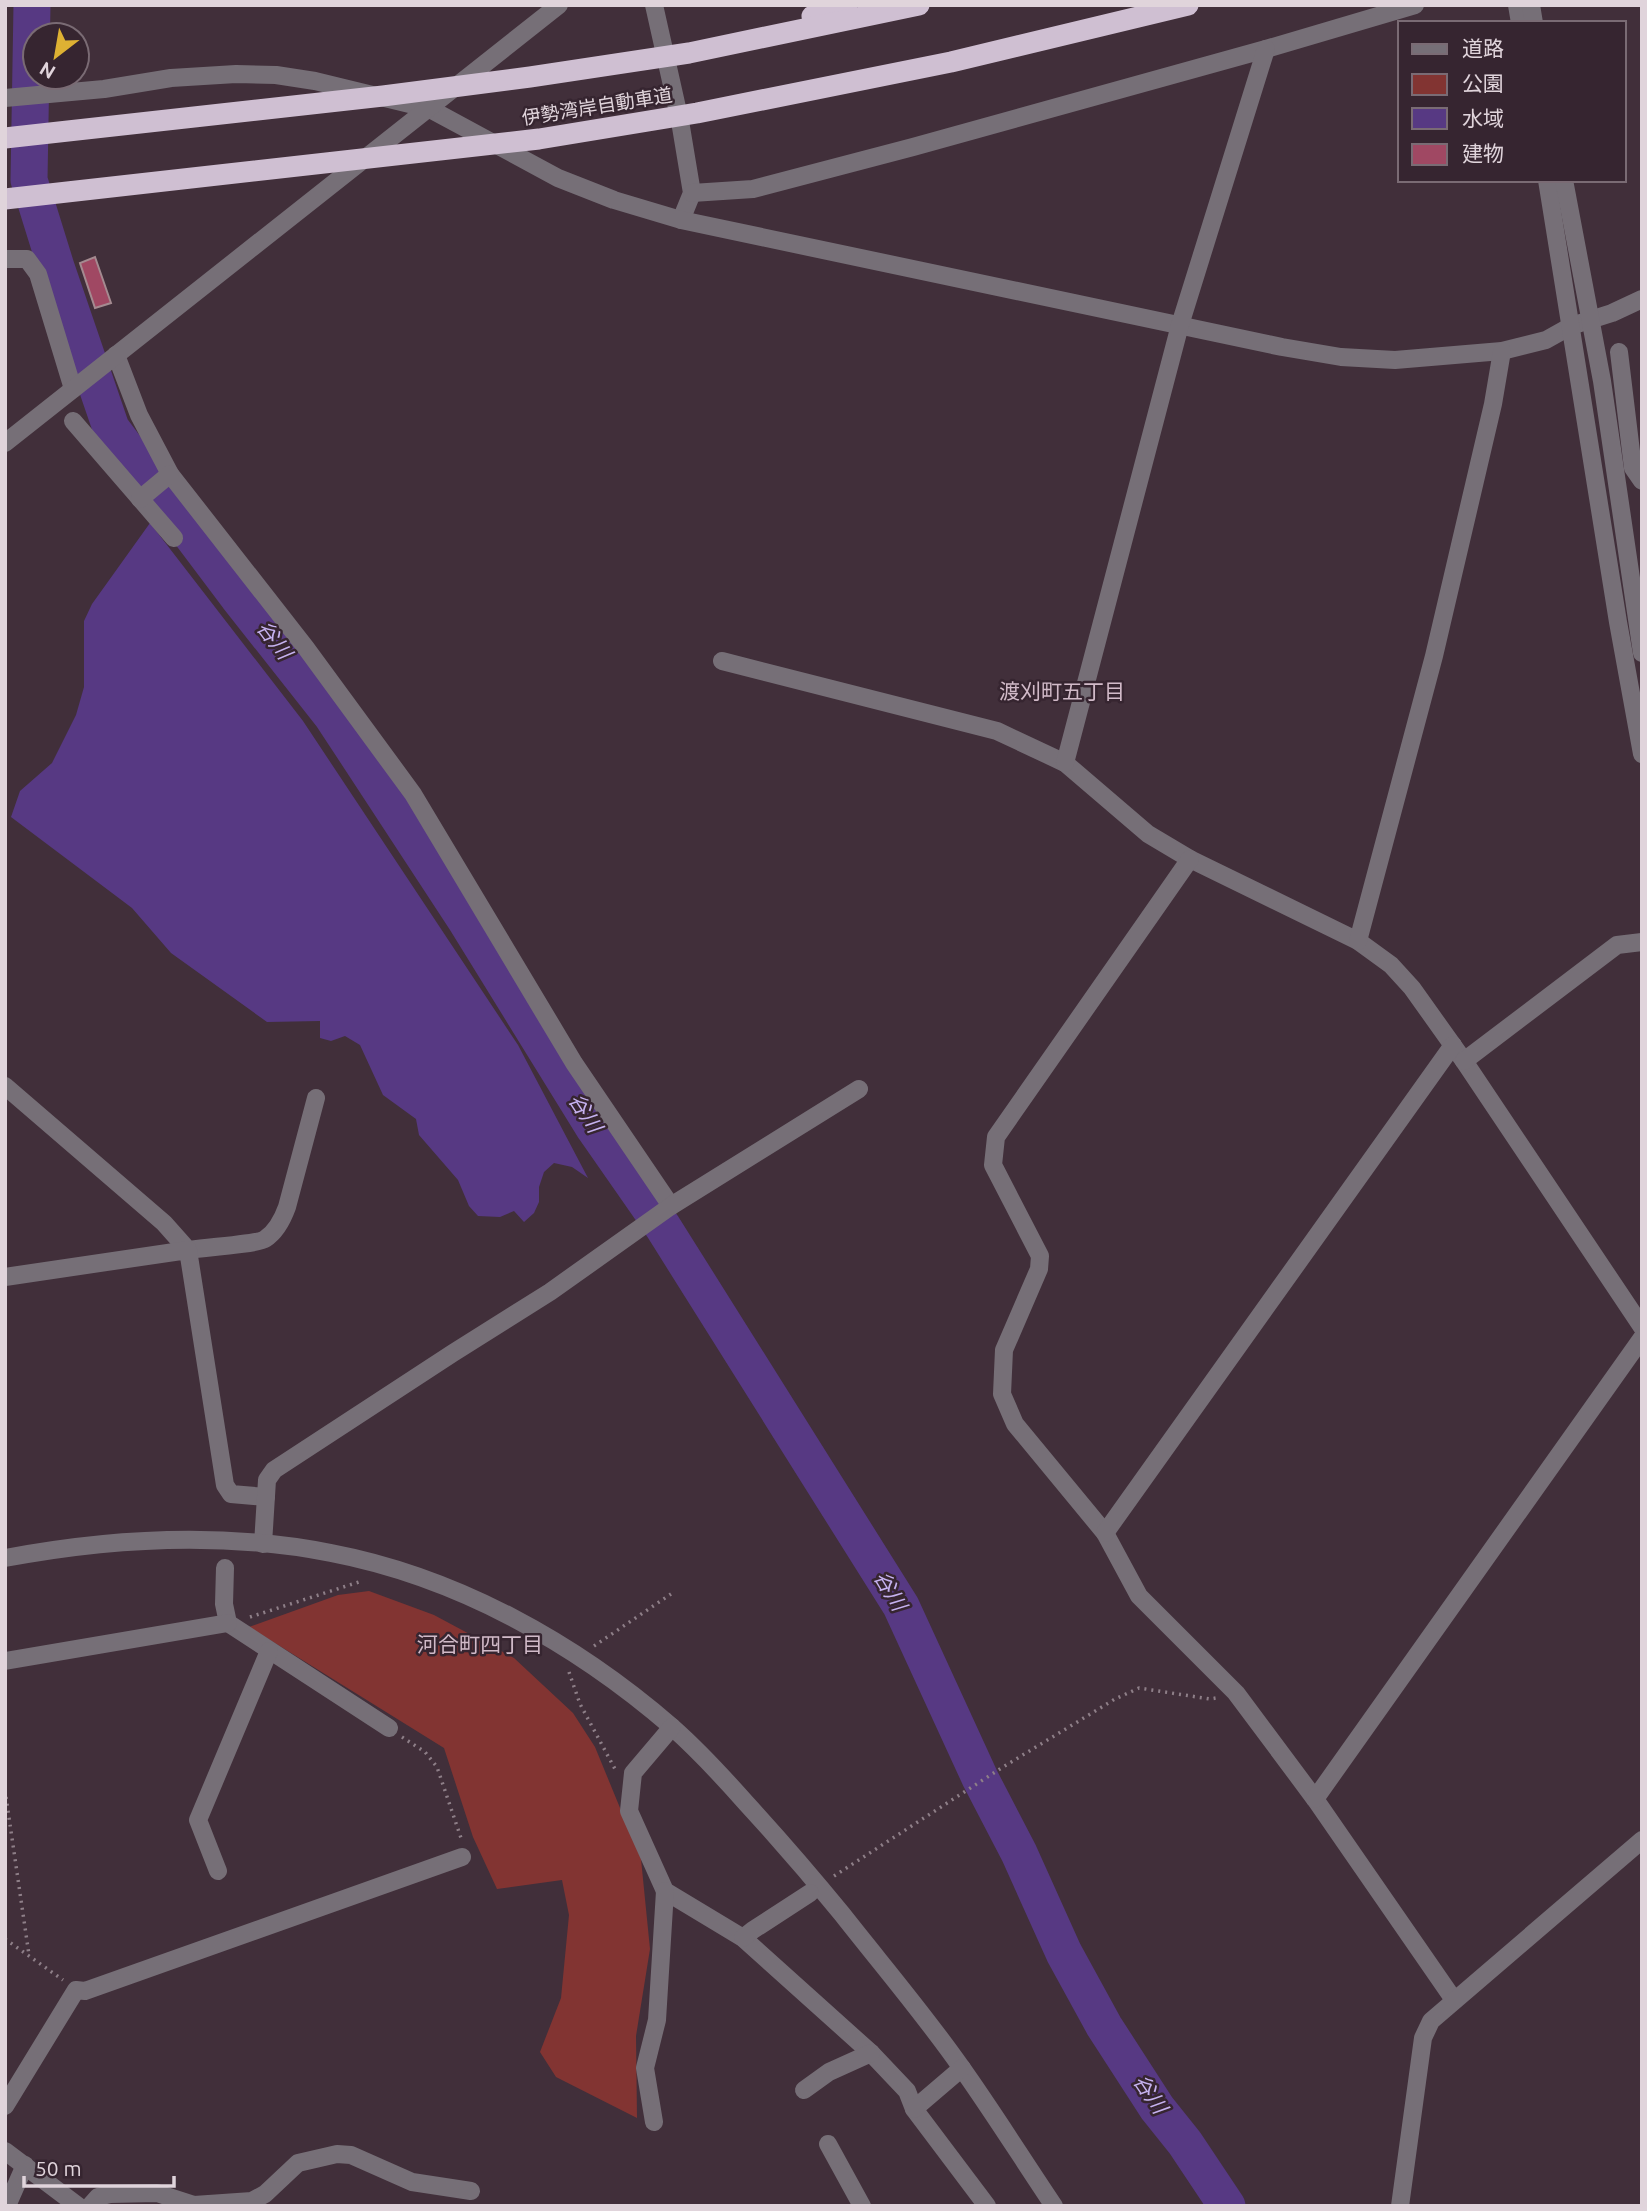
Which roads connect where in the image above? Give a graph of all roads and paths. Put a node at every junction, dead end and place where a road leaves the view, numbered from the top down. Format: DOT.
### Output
graph roads {
  1 [pos="559,5"];
  2 [pos="654,5"];
  3 [pos="847,5"];
  4 [pos="919,5"];
  5 [pos="1188,5"];
  6 [pos="1415,5"];
  7 [pos="1266,49"];
  8 [pos="689,53"];
  9 [pos="11,98"];
  10 [pos="430,109"];
  11 [pos="5,138"];
  12 [pos="1547,182"];
  13 [pos="1564,182"];
  14 [pos="692,193"];
  15 [pos="5,200"];
  16 [pos="681,220"];
  17 [pos="5,259"];
  18 [pos="1642,299"];
  19 [pos="1591,320"];
  20 [pos="1180,325"];
  21 [pos="1572,326"];
  22 [pos="1502,351"];
  23 [pos="1619,352"];
  24 [pos="115,356"];
  25 [pos="74,389"];
  26 [pos="72,421"];
  27 [pos="5,443"];
  28 [pos="167,477"];
  29 [pos="1642,483"];
  30 [pos="1619,489"];
  31 [pos="1597,493"];
  32 [pos="140,499"];
  33 [pos="174,538"];
  34 [pos="1642,653"];
  35 [pos="722,661"];
  36 [pos="1642,754"];
  37 [pos="1065,763"];
  38 [pos="1190,859"];
  39 [pos="1358,941"];
  40 [pos="1642,942"];
  41 [pos="1453,1045"];
  42 [pos="1464,1061"];
  43 [pos="5,1086"];
  44 [pos="859,1089"];
  45 [pos="316,1098"];
  46 [pos="668,1208"];
  47 [pos="188,1250"];
  48 [pos="5,1277"];
  49 [pos="1642,1327"];
  50 [pos="1642,1338"];
  51 [pos="266,1497"];
  52 [pos="1105,1533"];
  53 [pos="263,1544"];
  54 [pos="5,1558"];
  55 [pos="225,1568"];
  56 [pos="365,1580"];
  57 [pos="671,1594"];
  58 [pos="228,1623"];
  59 [pos="269,1651"];
  60 [pos="572,1660"];
  61 [pos="5,1661"];
  62 [pos="1236,1693"];
  63 [pos="672,1727"];
  64 [pos="389,1728"];
  65 [pos="631,1788"];
  66 [pos="5,1790"];
  67 [pos="1315,1800"];
  68 [pos="1642,1840"];
  69 [pos="462,1857"];
  70 [pos="218,1871"];
  71 [pos="814,1889"];
  72 [pos="665,1891"];
  73 [pos="743,1938"];
  74 [pos="5,1939"];
  75 [pos="29,1955"];
  76 [pos="76,1990"];
  77 [pos="1454,2000"];
  78 [pos="871,2053"];
  79 [pos="962,2068"];
  80 [pos="804,2090"];
  81 [pos="5,2106"];
  82 [pos="914,2109"];
  83 [pos="654,2122"];
  84 [pos="828,2144"];
  85 [pos="5,2151"];
  86 [pos="25,2165"];
  87 [pos="471,2191"];
  88 [pos="7,2206"];
  89 [pos="78,2206"];
  90 [pos="90,2206"];
  91 [pos="862,2206"];
  92 [pos="987,2206"];
  93 [pos="1054,2206"];
  94 [pos="1400,2206"];
  1 -- 10 [label="street"];
  2 -- 14 [label="street"];
  3 -- 8 [label="highway"];
  4 -- 8 [label="highway, 伊勢湾岸自動車道"];
  5 -- 15 [label="highway, 伊勢湾岸自動車道"];
  6 -- 7 [label="street"];
  7 -- 14 [label="street"];
  7 -- 20 [label="street"];
  8 -- 11 [label="highway, 伊勢湾岸自動車道"];
  9 -- 10 [label="street"];
  10 -- 16 [label="street"];
  10 -- 24 [label="street"];
  12 -- 21 [label="street"];
  13 -- 19 [label="street"];
  14 -- 16 [label="street"];
  16 -- 20 [label="street"];
  17 -- 25 [label="street"];
  18 -- 19 [label="street"];
  19 -- 21 [label="street"];
  19 -- 30 [label="street"];
  20 -- 22 [label="street"];
  20 -- 37 [label="street"];
  21 -- 22 [label="street"];
  21 -- 31 [label="street"];
  22 -- 39 [label="street"];
  23 -- 29 [label="street"];
  24 -- 25 [label="street"];
  24 -- 28 [label="street"];
  25 -- 27 [label="street"];
  26 -- 32 [label="street"];
  28 -- 32 [label="street"];
  28 -- 46 [label="street"];
  29 -- 30 [label="street"];
  30 -- 31 [label="street"];
  30 -- 34 [label="street"];
  31 -- 36 [label="street"];
  32 -- 33 [label="street"];
  35 -- 37 [label="street"];
  37 -- 38 [label="street"];
  38 -- 39 [label="street"];
  38 -- 52 [label="street"];
  39 -- 41 [label="street"];
  40 -- 42 [label="street"];
  41 -- 42 [label="street"];
  41 -- 52 [label="street"];
  42 -- 49 [label="street"];
  43 -- 47 [label="street"];
  44 -- 46 [label="street"];
  45 -- 47 [label="street"];
  46 -- 51 [label="street"];
  47 -- 48 [label="street"];
  47 -- 51 [label="street"];
  50 -- 67 [label="street"];
  51 -- 53 [label="street"];
  52 -- 62 [label="street"];
  53 -- 54 [label="street"];
  53 -- 60 [label="street"];
  55 -- 58 [label="street"];
  56 -- 58 [label="path"];
  57 -- 60 [label="path"];
  58 -- 59 [label="street"];
  58 -- 61 [label="street"];
  59 -- 64 [label="street"];
  59 -- 70 [label="street"];
  60 -- 63 [label="street"];
  60 -- 65 [label="path"];
  62 -- 67 [label="street"];
  62 -- 71 [label="path"];
  63 -- 65 [label="street"];
  63 -- 71 [label="street"];
  64 -- 69 [label="path"];
  65 -- 72 [label="street"];
  66 -- 75 [label="path"];
  67 -- 77 [label="street"];
  68 -- 77 [label="street"];
  69 -- 76 [label="street"];
  71 -- 73 [label="street"];
  71 -- 79 [label="street"];
  72 -- 73 [label="street"];
  72 -- 83 [label="street"];
  73 -- 78 [label="street"];
  74 -- 75 [label="path"];
  75 -- 76 [label="path"];
  76 -- 81 [label="street"];
  77 -- 94 [label="street"];
  78 -- 80 [label="street"];
  78 -- 82 [label="street"];
  79 -- 82 [label="street"];
  79 -- 93 [label="street"];
  82 -- 92 [label="street"];
  84 -- 91 [label="street"];
  85 -- 86 [label="street"];
  86 -- 88 [label="street"];
  86 -- 89 [label="street"];
  87 -- 90 [label="street"];
}
